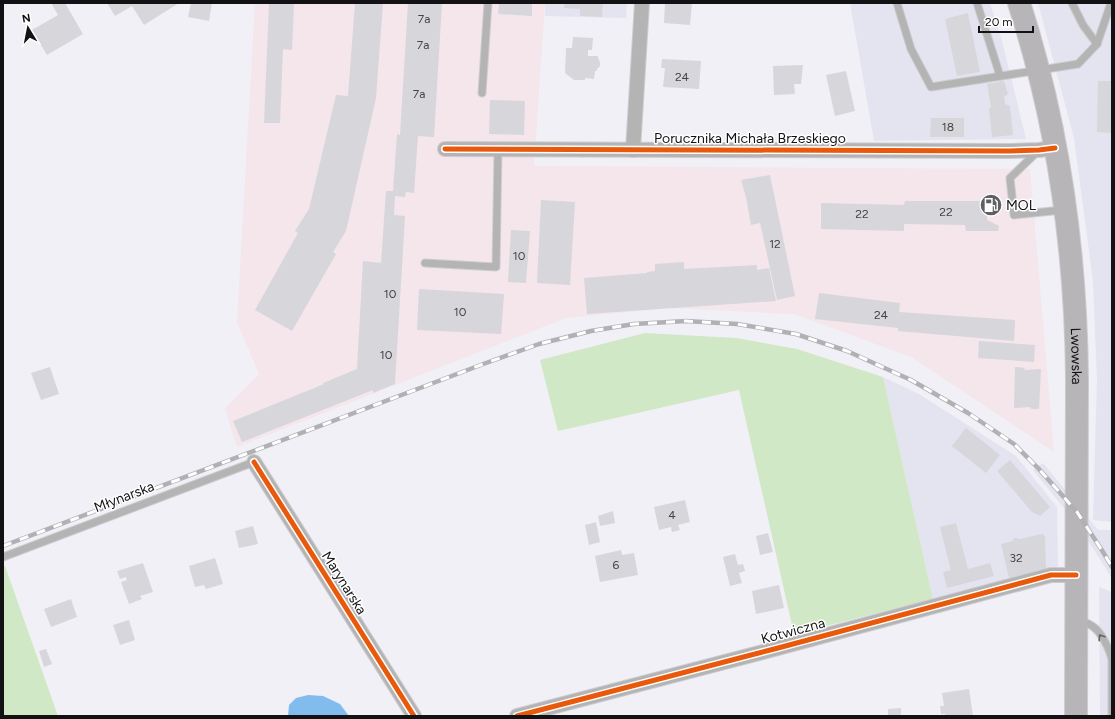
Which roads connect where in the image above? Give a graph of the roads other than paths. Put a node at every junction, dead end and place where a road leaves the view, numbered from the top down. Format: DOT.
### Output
graph roads {
  1 [pos="488,3"];
  2 [pos="642,3"];
  3 [pos="897,3"];
  4 [pos="977,3"];
  5 [pos="1019,3"];
  6 [pos="1072,3"];
  7 [pos="1111,3"];
  8 [pos="1097,44"];
  9 [pos="1038,70"];
  10 [pos="1000,76"];
  11 [pos="482,93"];
  12 [pos="445,149"];
  13 [pos="498,149"];
  14 [pos="1047,149"];
  15 [pos="633,150"];
  16 [pos="1065,210"];
  17 [pos="425,263"];
  18 [pos="254,462"];
  19 [pos="3,557"];
  20 [pos="1076,575"];
  21 [pos="1076,620"];
  22 [pos="414,716"];
  23 [pos="517,716"];
  24 [pos="1076,716"];
  25 [pos="1112,716"];
  1 -- 11 [label="lane"];
  2 -- 15 [label="street, Porucznika Michała Brzeskiego"];
  3 -- 10 [label="lane"];
  4 -- 10 [label="lane"];
  5 -- 9 [label="main road, Lwowska"];
  6 -- 8 [label="lane"];
  7 -- 8 [label="lane"];
  8 -- 9 [label="lane"];
  9 -- 10 [label="lane"];
  9 -- 14 [label="main road, Lwowska"];
  12 -- 13 [label="street, Porucznika Michała Brzeskiego"];
  13 -- 15 [label="street, Porucznika Michała Brzeskiego"];
  13 -- 17 [label="lane"];
  14 -- 15 [label="street, Porucznika Michała Brzeskiego"];
  14 -- 16 [label="main road, Lwowska"];
  14 -- 16 [label="lane"];
  16 -- 20 [label="main road, Lwowska"];
  18 -- 19 [label="lane, Młynarska"];
  18 -- 22 [label="street, Marynarska"];
  20 -- 21 [label="main road, Lwowska"];
  20 -- 23 [label="street, Kotwiczna"];
  21 -- 24 [label="main road, Lwowska"];
  25 -- 21 [label="lane, one-way"];
}
